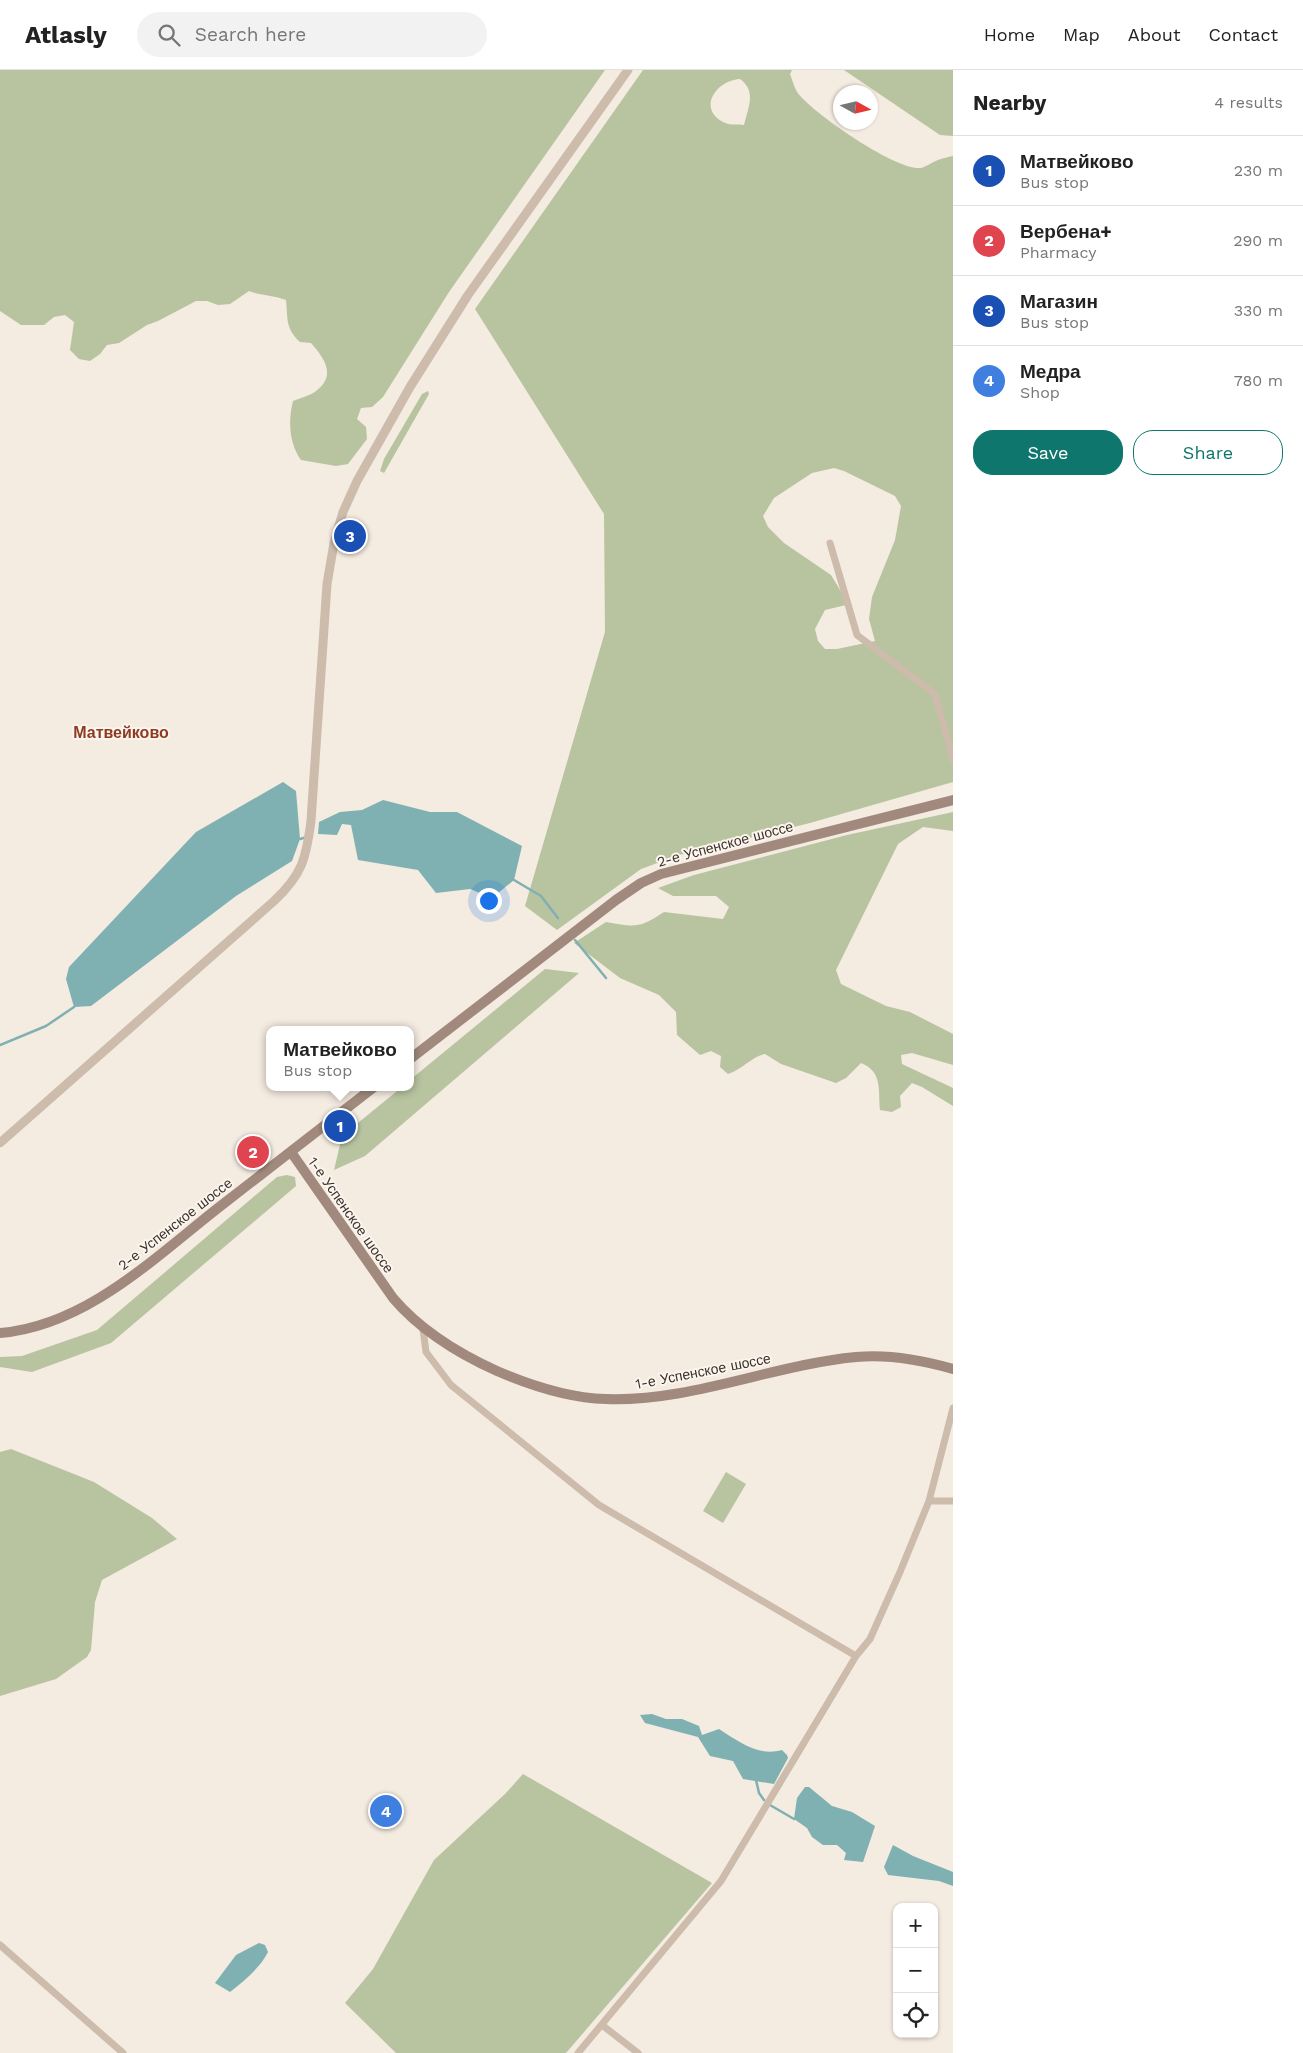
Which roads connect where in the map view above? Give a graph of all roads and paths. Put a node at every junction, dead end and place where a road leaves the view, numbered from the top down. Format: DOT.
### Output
graph roads {
  1 [pos="628,70"];
  2 [pos="830,543"];
  3 [pos="953,760"];
  4 [pos="953,800"];
  5 [pos="414,1056"];
  6 [pos="369,1091"];
  7 [pos="0,1143"];
  8 [pos="291,1152"];
  9 [pos="424,1329"];
  10 [pos="0,1334"];
  11 [pos="953,1369"];
  12 [pos="953,1408"];
  13 [pos="929,1501"];
  14 [pos="953,1501"];
  15 [pos="856,1656"];
  16 [pos="0,1945"];
  17 [pos="602,2025"];
  18 [pos="123,2053"];
  19 [pos="578,2053"];
  20 [pos="638,2053"];
  1 -- 7 [label="street"];
  2 -- 3 [label="street"];
  4 -- 5 [label="main road, 2-е Успенское шоссе"];
  6 -- 8 [label="main road, 2-е Успенское шоссе"];
  8 -- 9 [label="main road, 1-е Успенское шоссе"];
  8 -- 10 [label="main road, 2-е Успенское шоссе"];
  9 -- 11 [label="main road, 1-е Успенское шоссе"];
  9 -- 15 [label="street"];
  12 -- 13 [label="street"];
  13 -- 14 [label="street"];
  13 -- 15 [label="street"];
  15 -- 17 [label="street"];
  16 -- 18 [label="street"];
  17 -- 19 [label="street"];
  17 -- 20 [label="street"];
}
